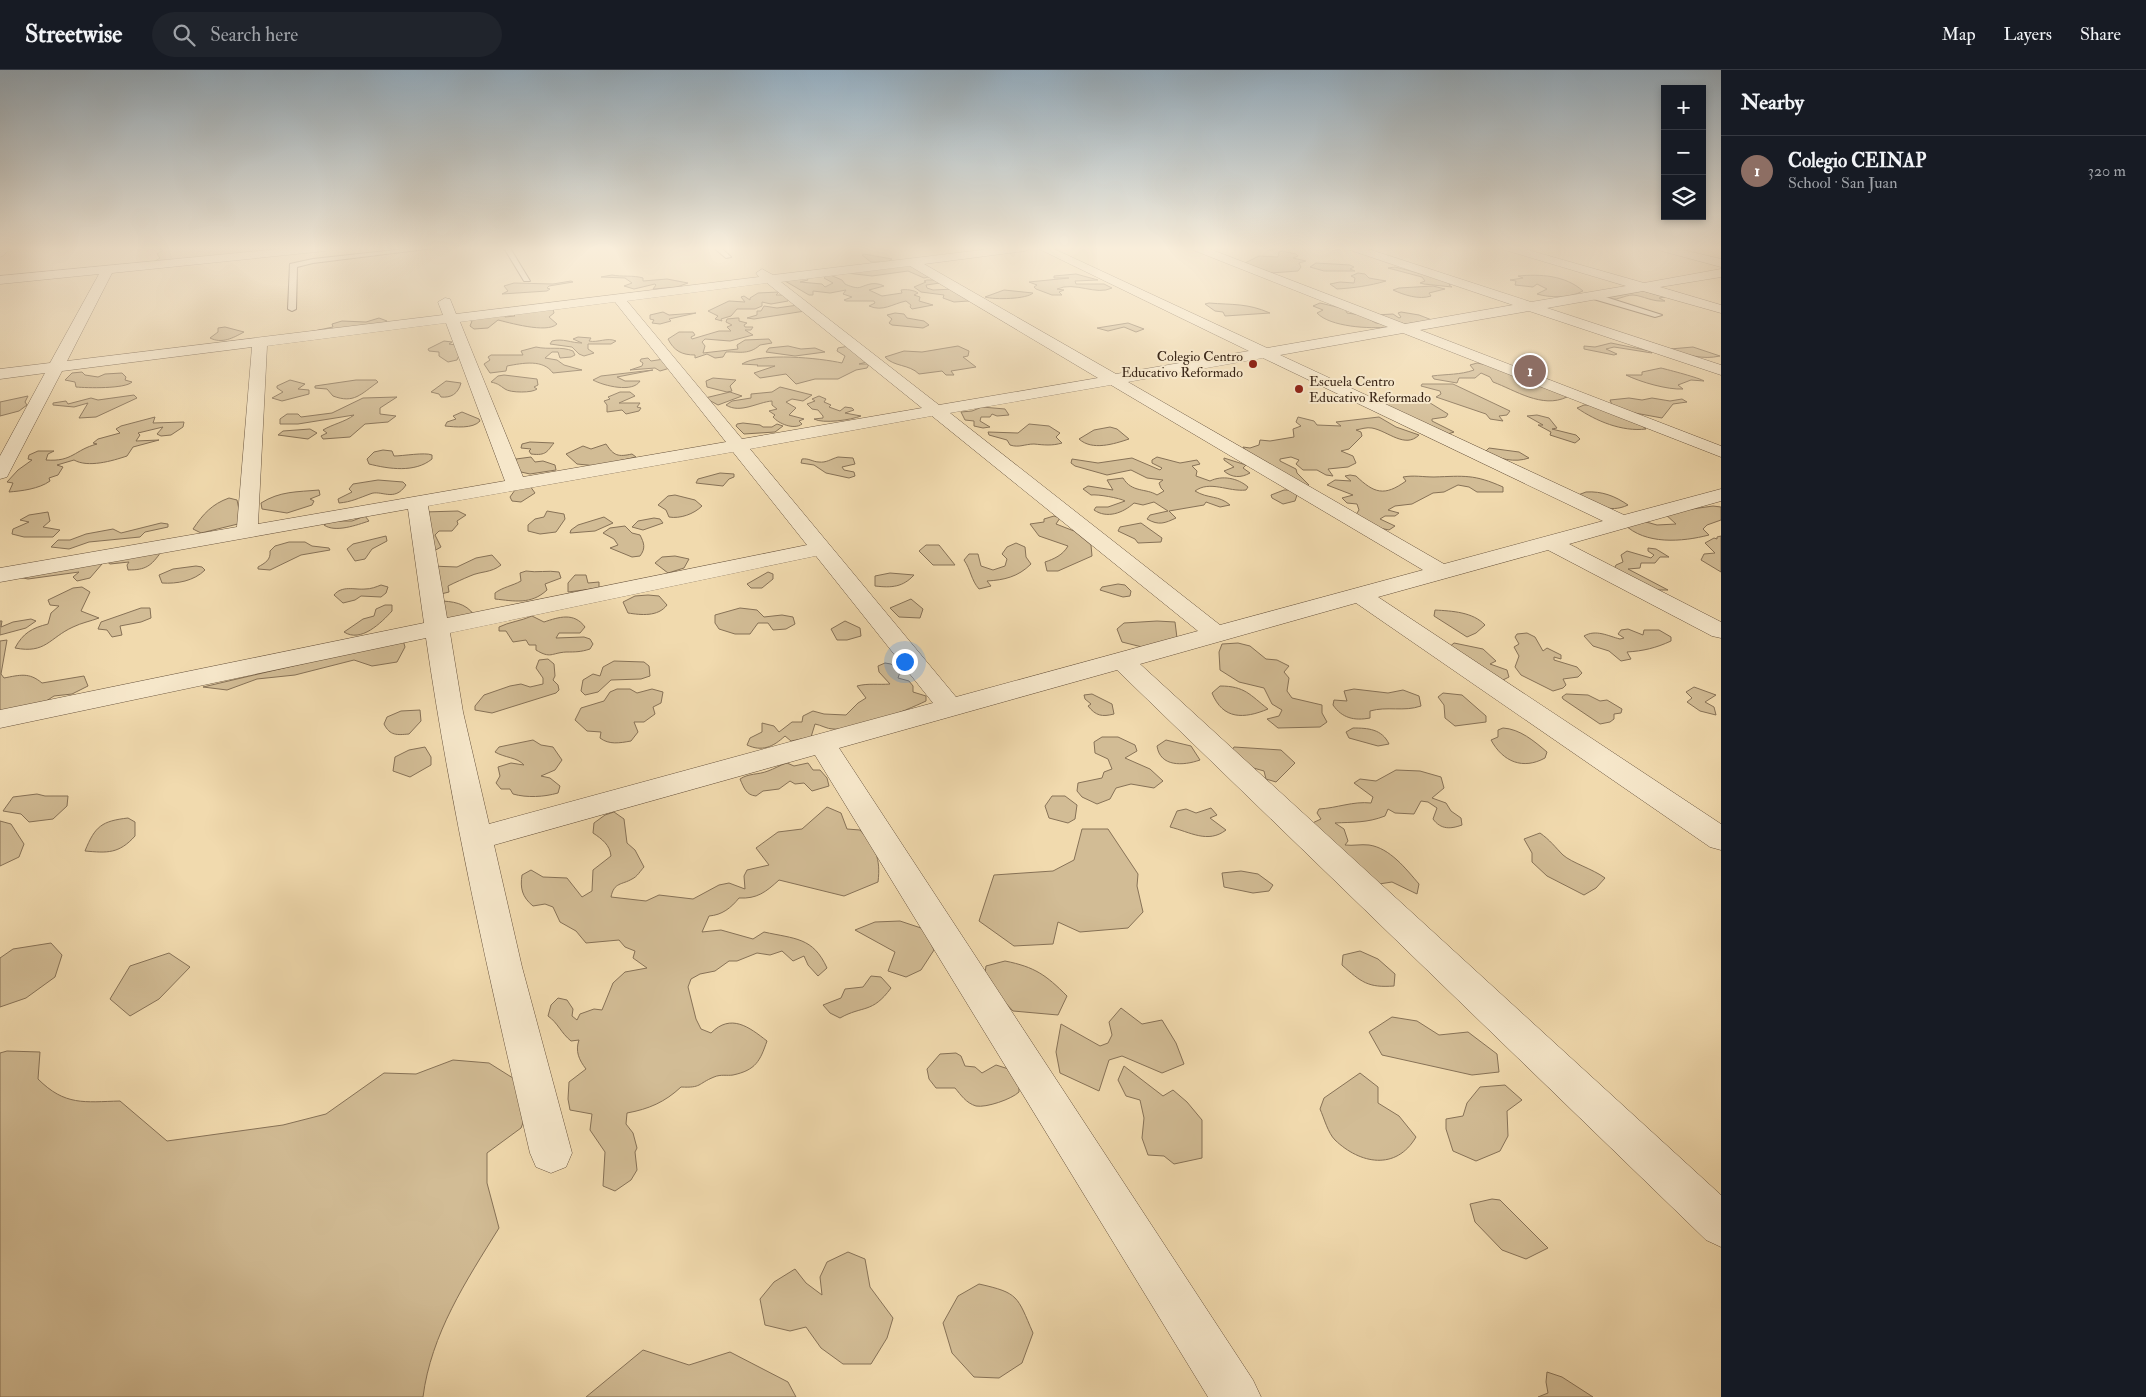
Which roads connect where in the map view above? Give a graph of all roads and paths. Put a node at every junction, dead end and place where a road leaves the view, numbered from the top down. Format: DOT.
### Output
graph roads {
  1 [pos="86,310"];
  2 [pos="448,310"];
  3 [pos="519,310"];
  4 [pos="628,310"];
  5 [pos="809,310"];
  6 [pos="994,310"];
  7 [pos="1174,310"];
  8 [pos="1357,310"];
  9 [pos="1515,310"];
  10 [pos="1541,310"];
  11 [pos="1641,310"];
  12 [pos="1658,315"];
  13 [pos="452,318"];
  14 [pos="1406,329"];
  15 [pos="260,342"];
  16 [pos="1265,353"];
  17 [pos="56,367"];
  18 [pos="1721,370"];
  19 [pos="0,374"];
  20 [pos="1114,380"];
  21 [pos="936,411"];
  22 [pos="738,446"];
  23 [pos="1721,452"];
  24 [pos="0,473"];
  25 [pos="516,484"];
  26 [pos="1721,495"];
  27 [pos="417,502"];
  28 [pos="1619,521"];
  29 [pos="247,531"];
  30 [pos="1549,542"];
  31 [pos="821,548"];
  32 [pos="1440,571"];
  33 [pos="0,574"];
  34 [pos="1358,594"];
  35 [pos="438,628"];
  36 [pos="1721,631"];
  37 [pos="1217,634"];
  38 [pos="1121,660"];
  39 [pos="949,706"];
  40 [pos="0,719"];
  41 [pos="822,743"];
  42 [pos="478,838"];
  43 [pos="1721,839"];
  44 [pos="551,1153"];
  45 [pos="1721,1225"];
  46 [pos="1236,1397"];
  1 -- 17 [label="street"];
  2 -- 13 [label="street"];
  3 -- 13 [label="street"];
  4 -- 22 [label="street"];
  5 -- 21 [label="street"];
  6 -- 20 [label="street"];
  7 -- 16 [label="street"];
  8 -- 14 [label="street"];
  9 -- 14 [label="street"];
  10 -- 18 [label="street"];
  11 -- 12 [label="lane"];
  13 -- 15 [label="street"];
  13 -- 25 [label="street"];
  14 -- 16 [label="street"];
  14 -- 23 [label="street"];
  15 -- 17 [label="street"];
  15 -- 29 [label="street"];
  16 -- 20 [label="street"];
  16 -- 28 [label="street"];
  17 -- 19 [label="street"];
  17 -- 24 [label="street"];
  20 -- 21 [label="street"];
  20 -- 32 [label="street"];
  21 -- 22 [label="street"];
  21 -- 37 [label="street"];
  22 -- 25 [label="street"];
  22 -- 31 [label="street"];
  25 -- 27 [label="street"];
  26 -- 28 [label="street"];
  27 -- 29 [label="street"];
  27 -- 35 [label="street"];
  28 -- 30 [label="street"];
  29 -- 33 [label="street"];
  30 -- 32 [label="street"];
  30 -- 36 [label="street"];
  31 -- 35 [label="street"];
  31 -- 39 [label="street"];
  32 -- 34 [label="street"];
  34 -- 37 [label="street"];
  34 -- 43 [label="street"];
  35 -- 40 [label="street"];
  35 -- 42 [label="street"];
  37 -- 38 [label="street"];
  38 -- 39 [label="street"];
  38 -- 45 [label="street"];
  39 -- 41 [label="street"];
  41 -- 42 [label="street"];
  41 -- 46 [label="street"];
  42 -- 44 [label="street"];
}
